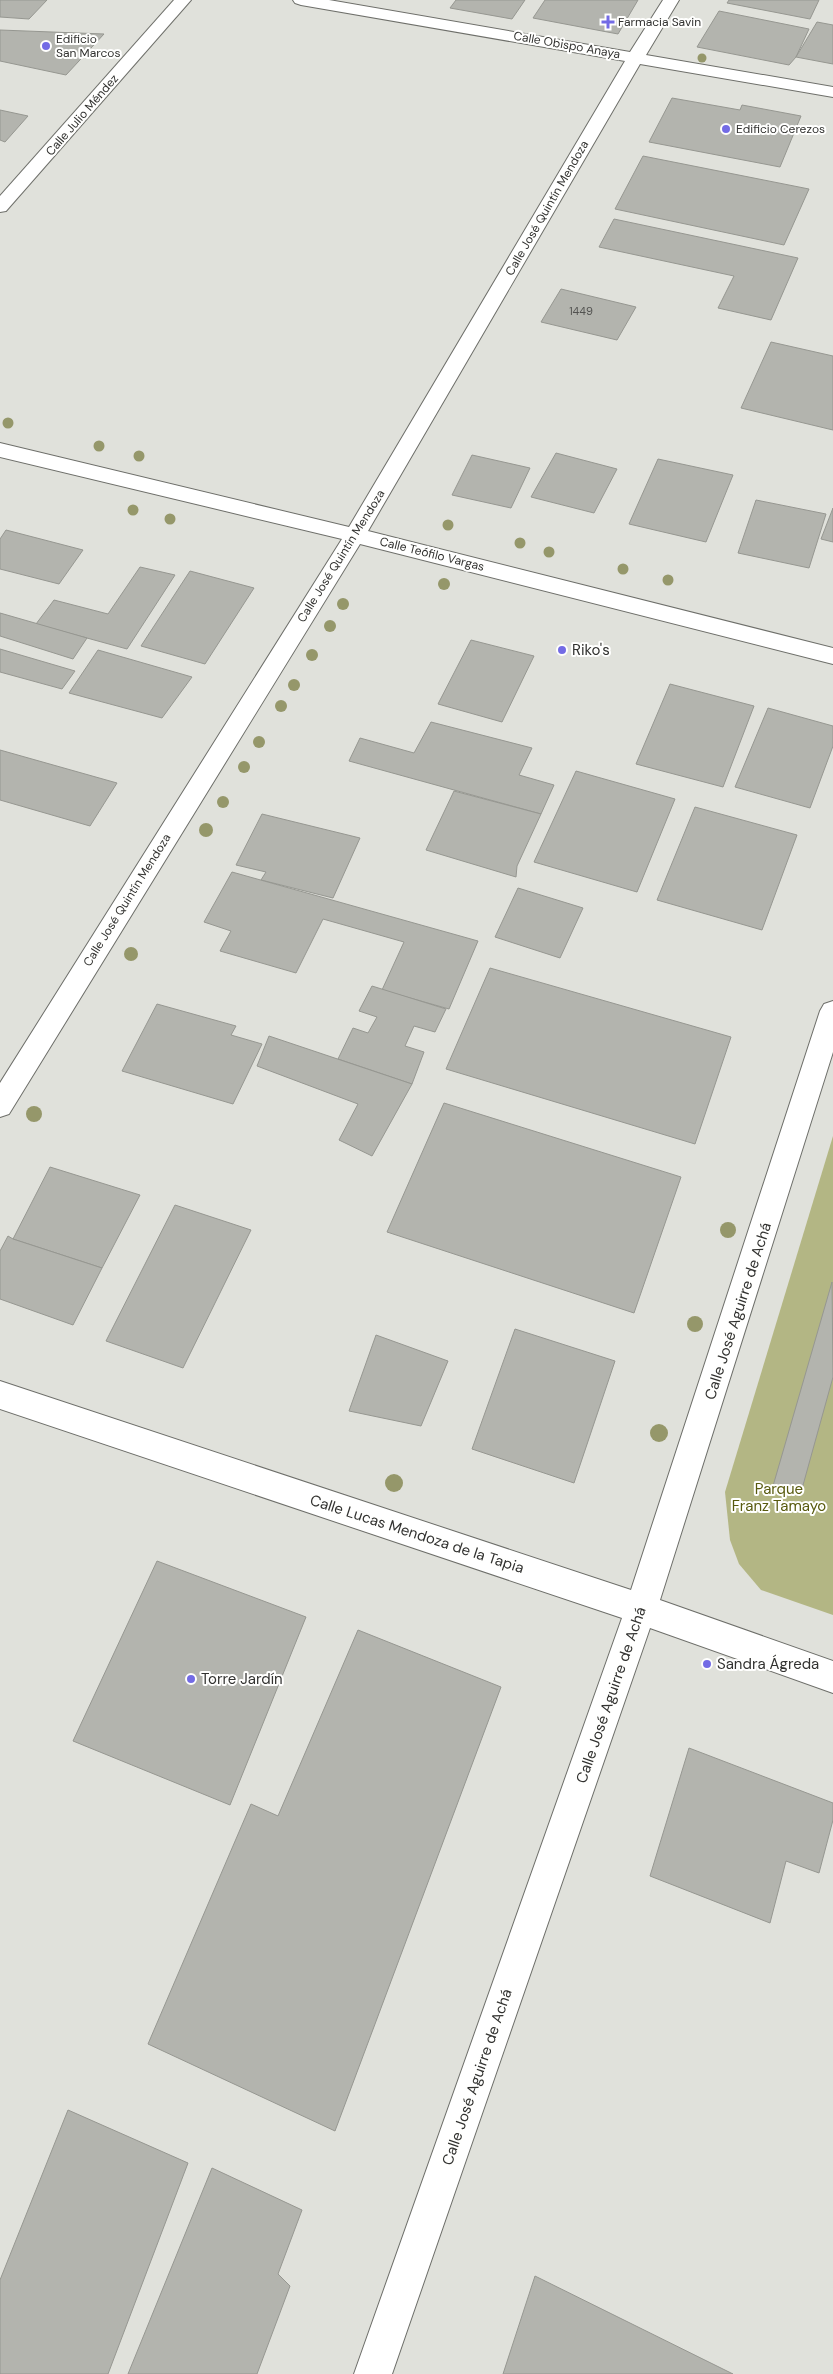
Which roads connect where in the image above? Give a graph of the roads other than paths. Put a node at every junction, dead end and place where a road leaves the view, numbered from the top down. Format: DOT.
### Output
graph roads {
  1 [pos="183,0"];
  2 [pos="301,0"];
  3 [pos="671,0"];
  4 [pos="635,57"];
  5 [pos="833,92"];
  6 [pos="0,207"];
  7 [pos="0,450"];
  8 [pos="354,535"];
  9 [pos="833,656"];
  10 [pos="833,1011"];
  11 [pos="0,1106"];
  12 [pos="0,1395"];
  13 [pos="641,1609"];
  14 [pos="833,1677"];
  15 [pos="373,2374"];
  1 -- 6 [label="street, Calle Julio Méndez"];
  2 -- 4 [label="street, Calle Obispo Anaya"];
  3 -- 4 [label="street, Calle José Quintín Mendoza"];
  4 -- 5 [label="street, Calle Obispo Anaya"];
  4 -- 8 [label="street, Calle José Quintín Mendoza"];
  7 -- 8 [label="street, Calle Teófilo Vargas"];
  8 -- 9 [label="street, Calle Teófilo Vargas"];
  8 -- 11 [label="street, Calle José Quintín Mendoza"];
  10 -- 13 [label="street, Calle José Aguirre de Achá"];
  12 -- 13 [label="street, Calle Lucas Mendoza de la Tapia"];
  13 -- 14 [label="street, Calle Lucas Mendoza de la Tapia"];
  13 -- 15 [label="street, Calle José Aguirre de Achá"];
}
